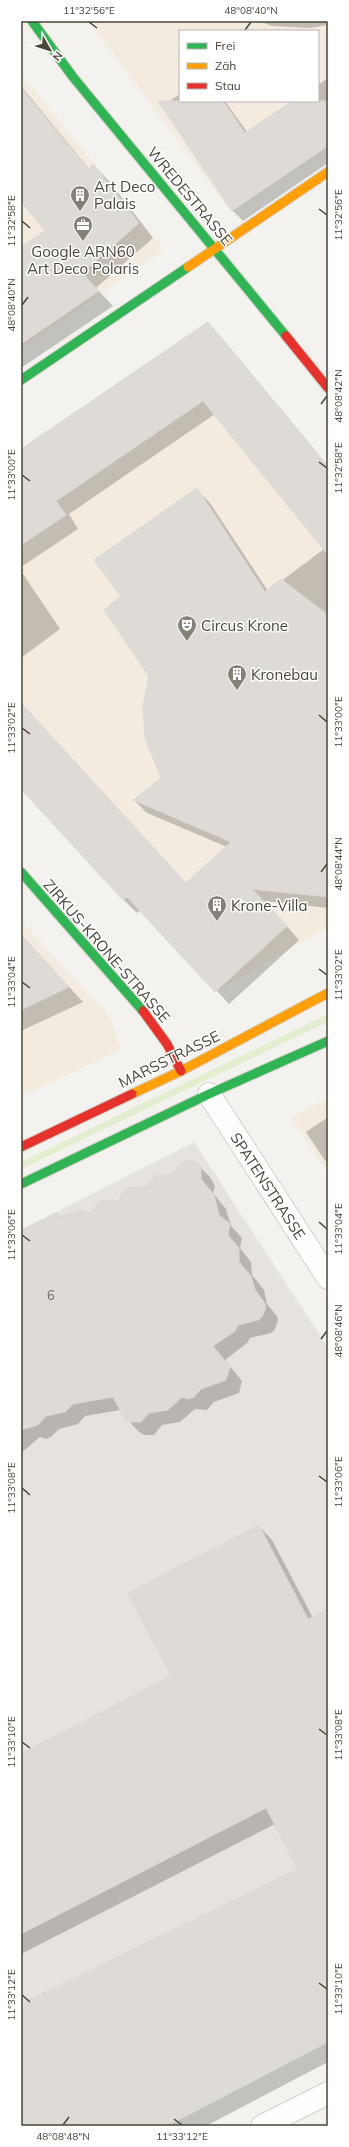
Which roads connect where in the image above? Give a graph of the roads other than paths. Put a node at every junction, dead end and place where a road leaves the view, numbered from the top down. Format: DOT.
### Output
graph roads {
  1 [pos="32,21"];
  2 [pos="328,172"];
  3 [pos="215,248"];
  4 [pos="21,380"];
  5 [pos="328,388"];
  6 [pos="21,872"];
  7 [pos="328,993"];
  8 [pos="328,1041"];
  9 [pos="181,1071"];
  10 [pos="209,1094"];
  11 [pos="21,1147"];
  12 [pos="21,1184"];
  13 [pos="328,1278"];
  14 [pos="328,2093"];
  15 [pos="262,2126"];
  1 -- 3 [label="street, WREDESTRASSE"];
  2 -- 3 [label="street"];
  3 -- 4 [label="street"];
  3 -- 5 [label="street, WREDESTRASSE"];
  6 -- 9 [label="street, ZIRKUS-KRONE-STRASSE"];
  7 -- 9 [label="street, MARSSTRASSE"];
  8 -- 10 [label="street"];
  9 -- 11 [label="street, MARSSTRASSE"];
  10 -- 12 [label="street"];
  10 -- 13 [label="street, SPATENSTRASSE"];
  14 -- 15 [label="street"];
}
